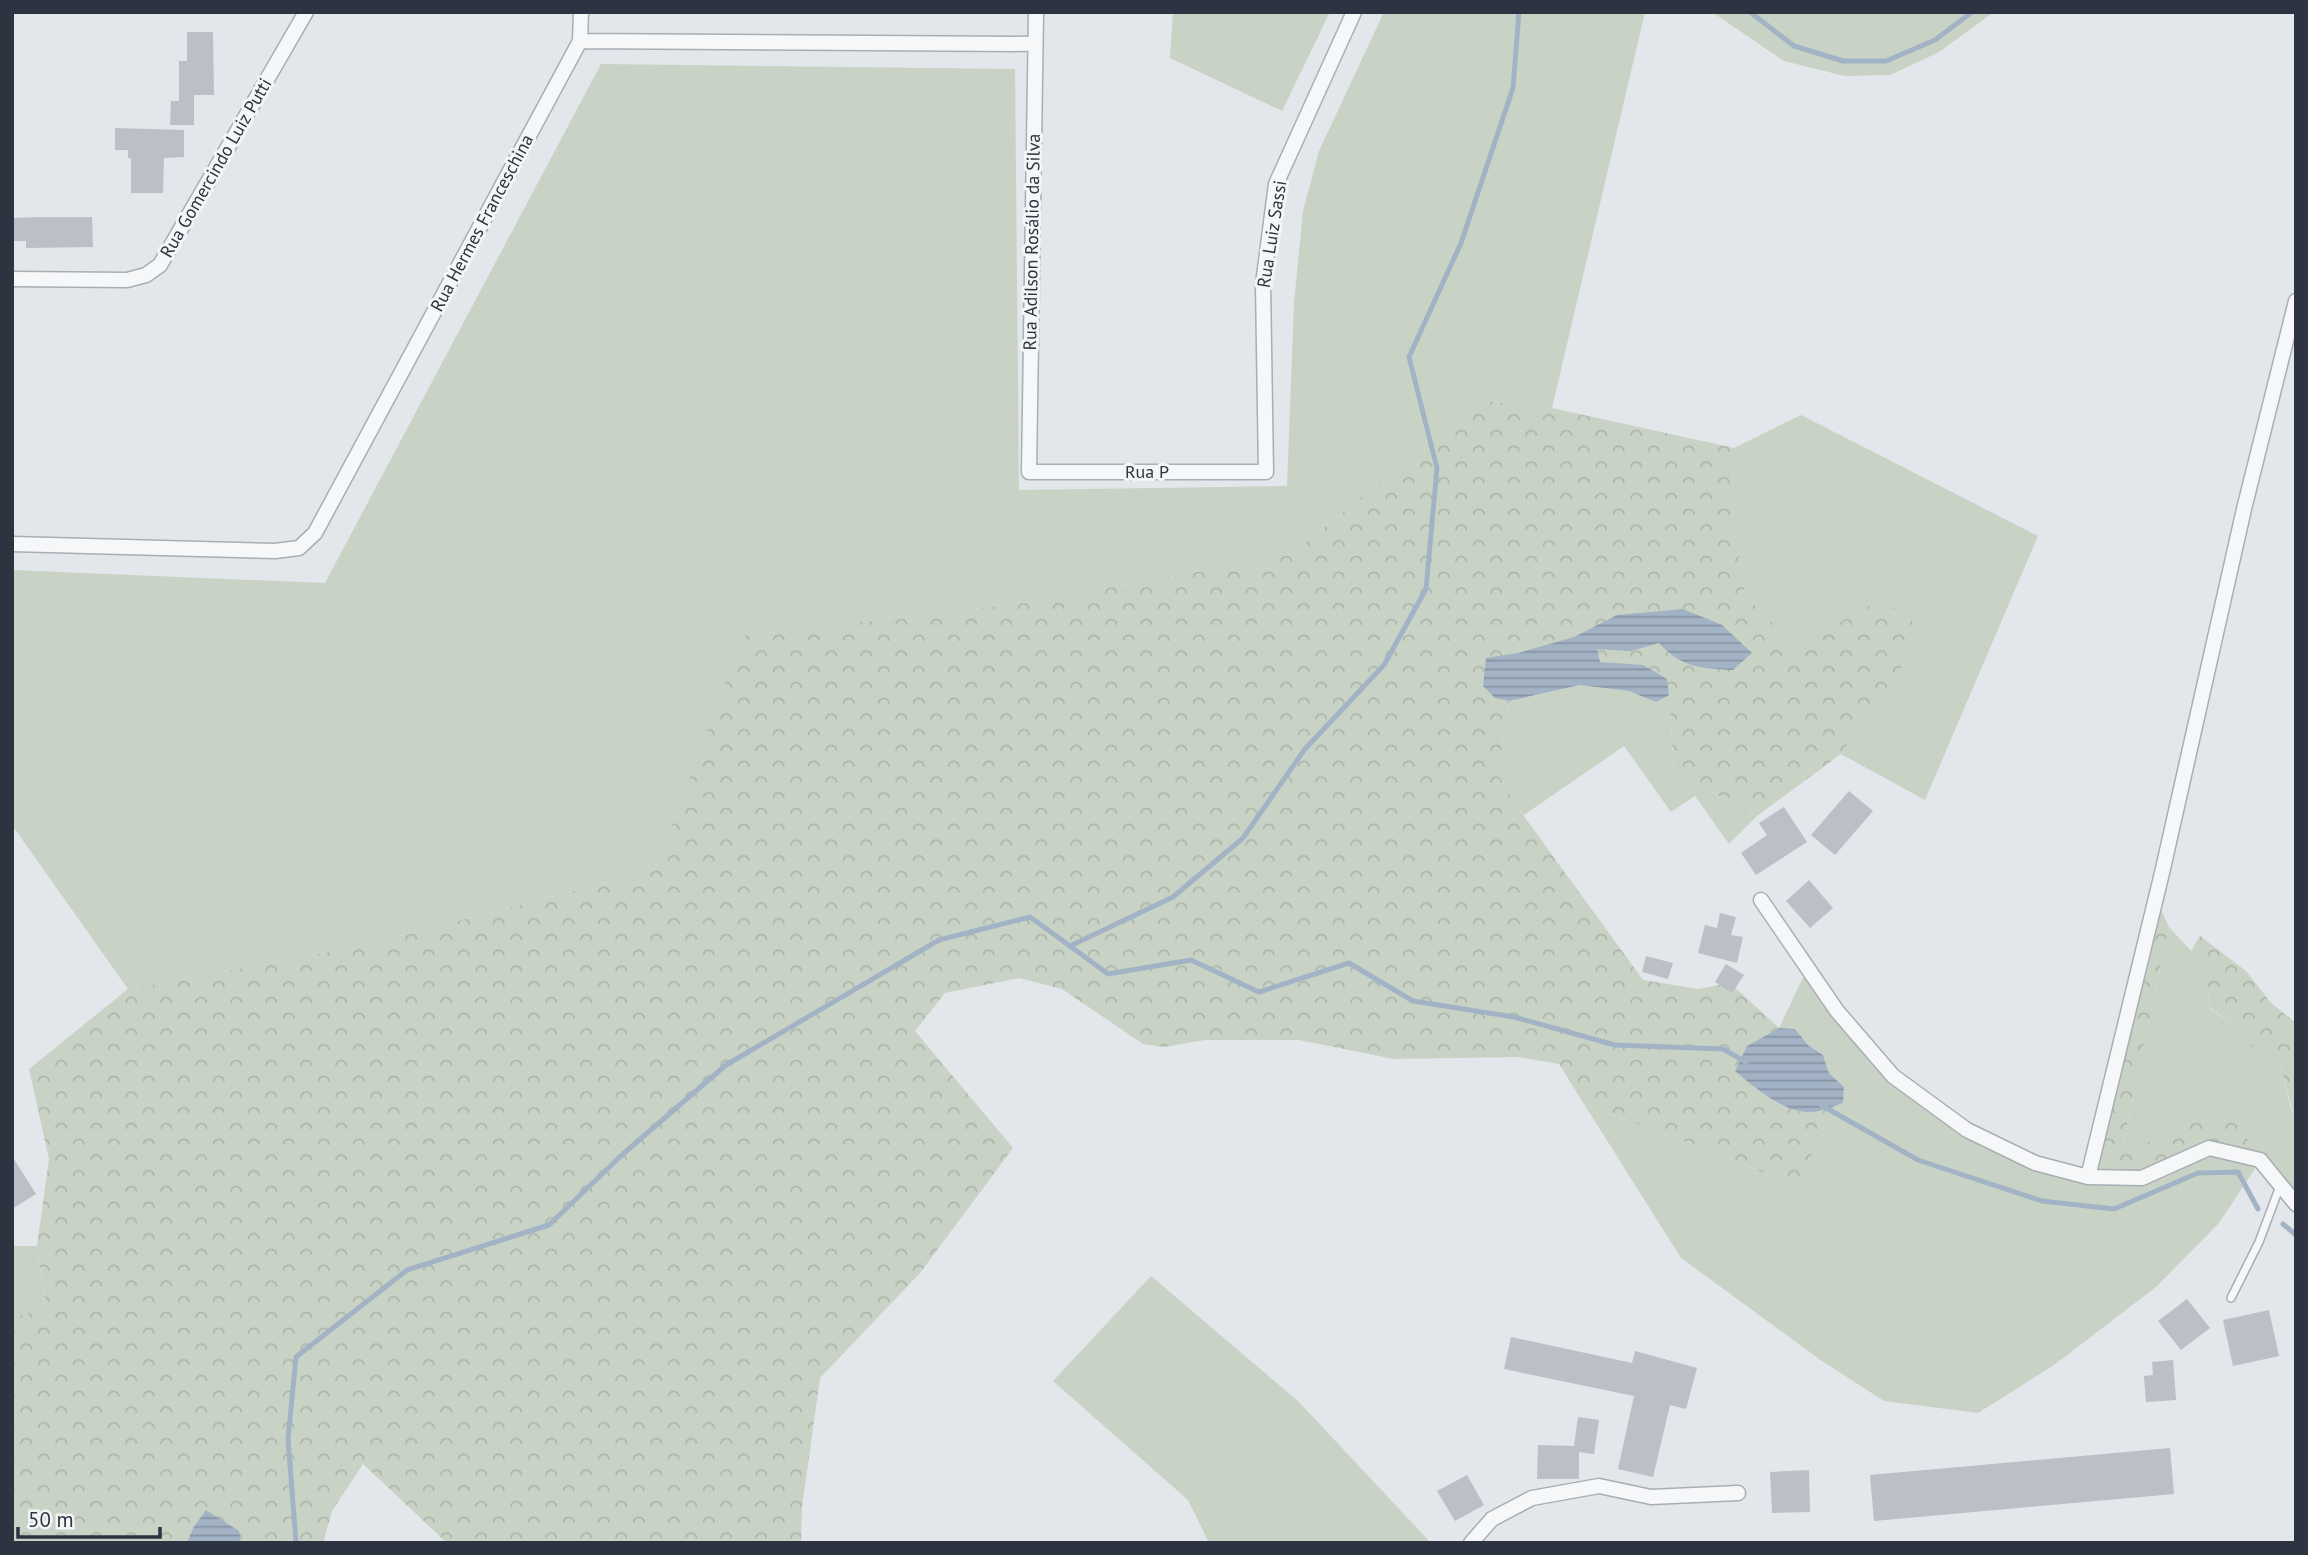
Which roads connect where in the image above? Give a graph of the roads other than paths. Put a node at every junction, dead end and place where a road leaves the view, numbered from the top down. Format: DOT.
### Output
graph roads {
  1 [pos="306,12"];
  2 [pos="581,12"];
  3 [pos="1036,12"];
  4 [pos="1354,12"];
  5 [pos="580,41"];
  6 [pos="1035,44"];
  7 [pos="12,279"];
  8 [pos="2296,300"];
  9 [pos="1029,472"];
  10 [pos="1266,472"];
  11 [pos="12,544"];
  12 [pos="1760,900"];
  13 [pos="2088,1177"];
  14 [pos="2281,1186"];
  15 [pos="2296,1203"];
  16 [pos="2231,1298"];
  17 [pos="1738,1493"];
  18 [pos="1471,1543"];
  1 -- 7 [label="street, Rua Gomercindo Luiz Putti"];
  2 -- 5 [label="street"];
  3 -- 6 [label="street, Rua Adilson Rosálio da Silva"];
  4 -- 10 [label="street, Rua Luiz Sassi"];
  5 -- 6 [label="street"];
  5 -- 11 [label="street, Rua Hermes Franceschina"];
  6 -- 9 [label="street, Rua Adilson Rosálio da Silva"];
  8 -- 13 [label="street"];
  9 -- 10 [label="street, Rua P"];
  12 -- 13 [label="street"];
  13 -- 14 [label="street"];
  14 -- 15 [label="street"];
  14 -- 16 [label="lane"];
  17 -- 18 [label="street"];
}
